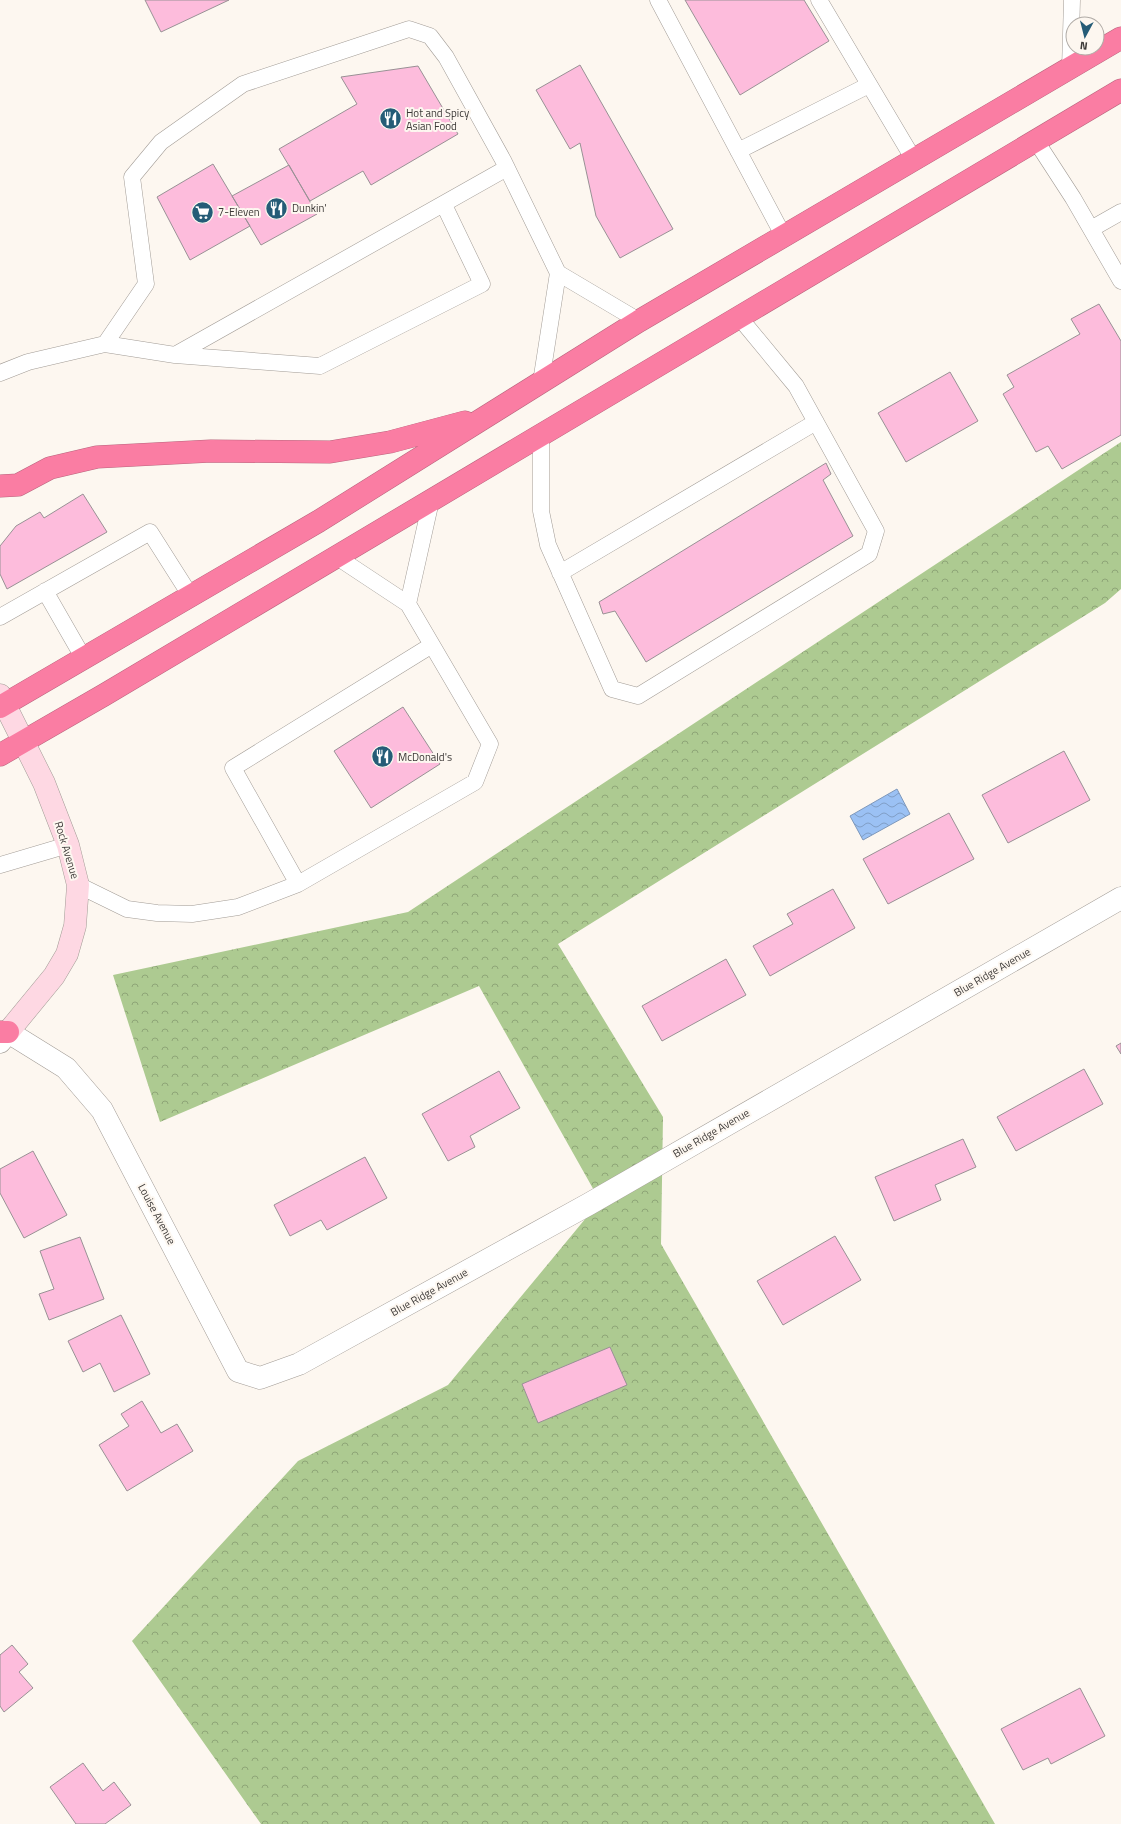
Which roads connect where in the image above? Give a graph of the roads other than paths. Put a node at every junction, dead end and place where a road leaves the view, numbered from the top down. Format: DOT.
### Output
graph roads {
  1 [pos="658,0"];
  2 [pos="819,0"];
  3 [pos="1072,0"];
  4 [pos="1121,38"];
  5 [pos="1070,69"];
  6 [pos="869,85"];
  7 [pos="1121,90"];
  8 [pos="1036,141"];
  9 [pos="738,151"];
  10 [pos="914,160"];
  11 [pos="507,168"];
  12 [pos="444,205"];
  13 [pos="1121,212"];
  14 [pos="1091,229"];
  15 [pos="784,237"];
  16 [pos="558,273"];
  17 [pos="1121,281"];
  18 [pos="739,317"];
  19 [pos="639,321"];
  20 [pos="105,344"];
  21 [pos="175,355"];
  22 [pos="0,373"];
  23 [pos="541,382"];
  24 [pos="486,416"];
  25 [pos="816,422"];
  26 [pos="541,435"];
  27 [pos="9,486"];
  28 [pos="0,499"];
  29 [pos="431,501"];
  30 [pos="336,557"];
  31 [pos="560,573"];
  32 [pos="45,591"];
  33 [pos="190,596"];
  34 [pos="408,604"];
  35 [pos="0,617"];
  36 [pos="432,644"];
  37 [pos="84,659"];
  38 [pos="2,702"];
  39 [pos="23,742"];
  40 [pos="0,755"];
  41 [pos="68,844"];
  42 [pos="0,865"];
  43 [pos="298,884"];
  44 [pos="78,886"];
  45 [pos="1121,898"];
  46 [pos="3,1035"];
  47 [pos="299,1364"];
  1 -- 9 [label="lane"];
  2 -- 6 [label="lane"];
  3 -- 5 [label="lane"];
  4 -- 5 [label="highway"];
  5 -- 10 [label="highway"];
  6 -- 9 [label="lane"];
  6 -- 10 [label="lane"];
  7 -- 8 [label="highway"];
  8 -- 14 [label="lane"];
  8 -- 18 [label="highway"];
  9 -- 15 [label="lane"];
  10 -- 15 [label="highway"];
  11 -- 12 [label="lane"];
  11 -- 16 [label="lane"];
  11 -- 20 [label="lane"];
  12 -- 21 [label="lane"];
  12 -- 21 [label="lane"];
  13 -- 14 [label="lane"];
  14 -- 17 [label="lane"];
  15 -- 19 [label="highway"];
  16 -- 19 [label="lane"];
  16 -- 23 [label="lane"];
  18 -- 25 [label="lane"];
  18 -- 26 [label="highway"];
  19 -- 23 [label="highway"];
  20 -- 21 [label="lane"];
  20 -- 22 [label="lane"];
  23 -- 24 [label="highway"];
  24 -- 27 [label="highway"];
  24 -- 33 [label="highway"];
  25 -- 31 [label="lane"];
  25 -- 31 [label="lane"];
  26 -- 29 [label="highway"];
  26 -- 31 [label="lane"];
  27 -- 28 [label="highway"];
  29 -- 30 [label="highway"];
  29 -- 34 [label="lane"];
  30 -- 34 [label="lane"];
  30 -- 39 [label="highway"];
  32 -- 33 [label="lane"];
  32 -- 35 [label="lane"];
  32 -- 37 [label="lane"];
  33 -- 37 [label="highway"];
  34 -- 36 [label="lane"];
  36 -- 43 [label="lane"];
  36 -- 43 [label="lane"];
  37 -- 38 [label="highway"];
  38 -- 39 [label="street, Rock Avenue"];
  39 -- 40 [label="highway"];
  39 -- 41 [label="street, Rock Avenue"];
  41 -- 42 [label="lane"];
  41 -- 44 [label="street, Rock Avenue"];
  43 -- 44 [label="lane"];
  44 -- 46 [label="street, Rock Avenue"];
  45 -- 47 [label="street, Blue Ridge Avenue"];
  46 -- 47 [label="street, Louise Avenue"];
}
